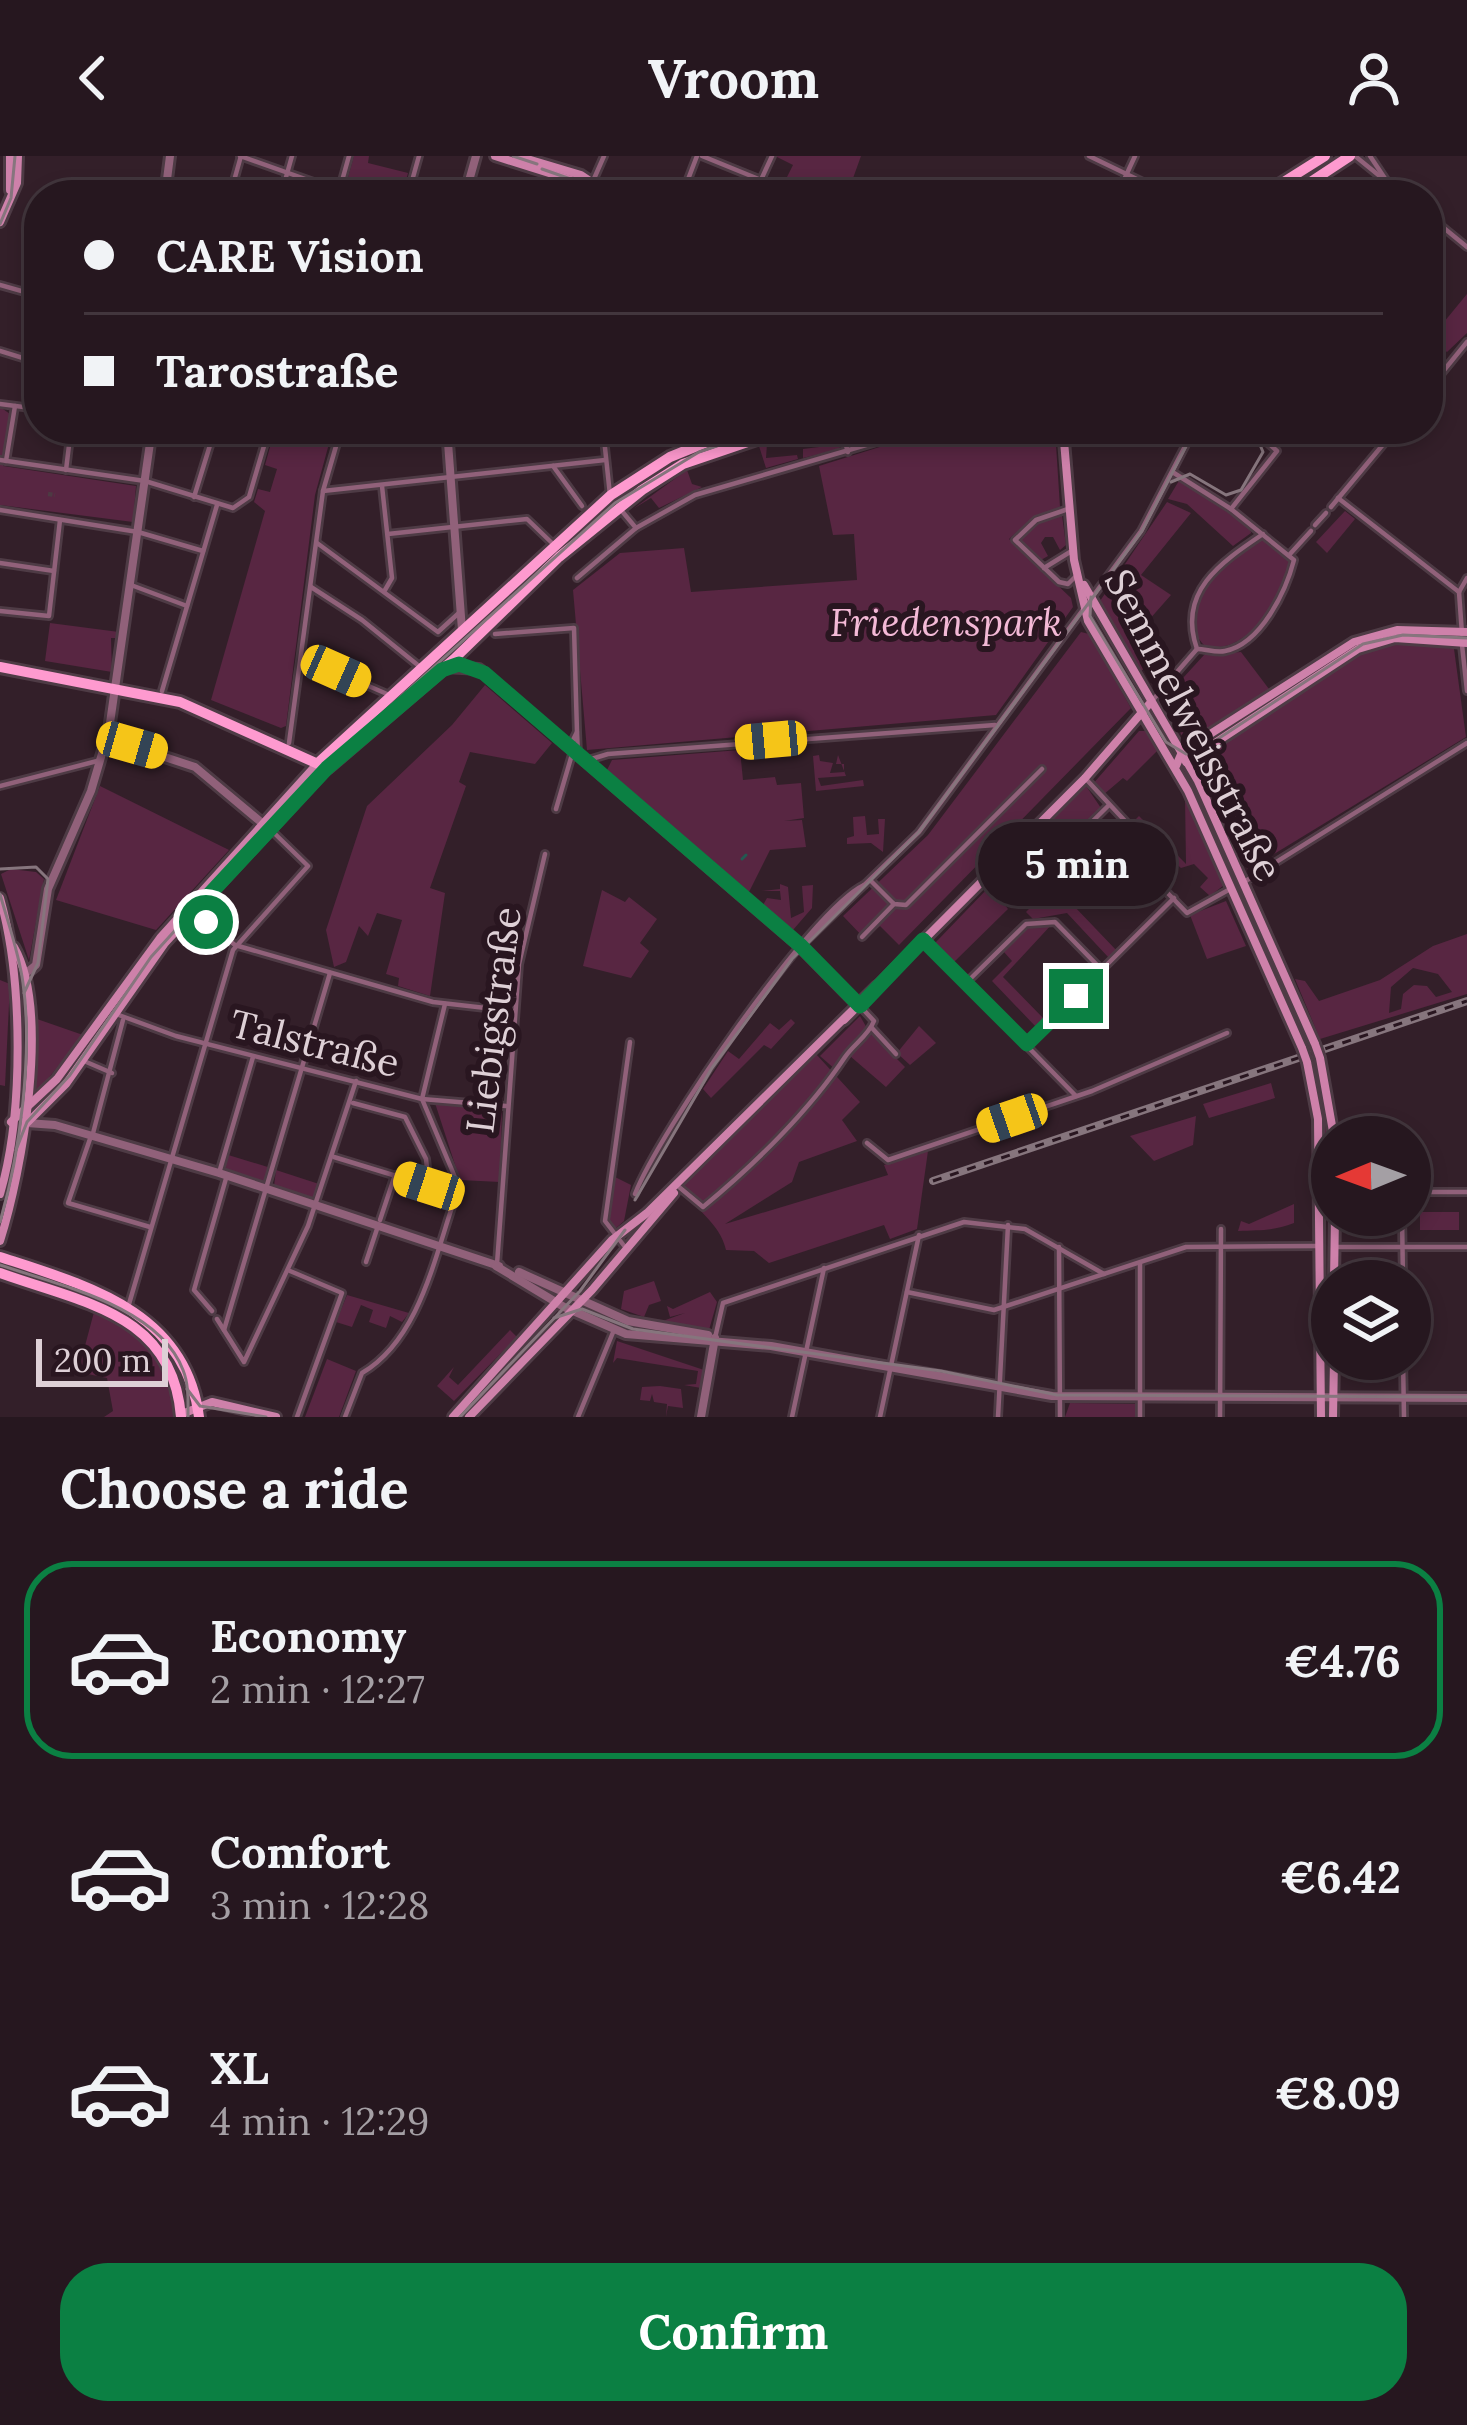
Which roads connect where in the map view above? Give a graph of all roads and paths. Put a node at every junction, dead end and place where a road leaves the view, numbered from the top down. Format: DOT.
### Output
graph roads {
  1 [pos="14,156"];
  2 [pos="241,156"];
  3 [pos="292,156"];
  4 [pos="495,156"];
  5 [pos="517,156"];
  6 [pos="700,156"];
  7 [pos="772,156"];
  8 [pos="1089,156"];
  9 [pos="1135,156"];
  10 [pos="1325,156"];
  11 [pos="1362,157"];
  12 [pos="539,159"];
  13 [pos="287,172"];
  14 [pos="1127,175"];
  15 [pos="285,180"];
  16 [pos="306,180"];
  17 [pos="568,180"];
  18 [pos="578,180"];
  19 [pos="761,180"];
  20 [pos="1125,180"];
  21 [pos="1138,180"];
  22 [pos="1287,180"];
  23 [pos="1320,180"];
  24 [pos="1386,180"];
  25 [pos="0,222"];
  26 [pos="1443,228"];
  27 [pos="1467,248"];
  28 [pos="1467,342"];
  29 [pos="1443,373"];
  30 [pos="0,404"];
  31 [pos="14,406"];
  32 [pos="24,407"];
  33 [pos="69,444"];
  34 [pos="150,444"];
  35 [pos="210,444"];
  36 [pos="265,444"];
  37 [pos="336,444"];
  38 [pos="448,444"];
  39 [pos="604,444"];
  40 [pos="702,444"];
  41 [pos="742,444"];
  42 [pos="846,444"];
  43 [pos="873,444"];
  44 [pos="1064,444"];
  45 [pos="1187,444"];
  46 [pos="1269,444"];
  47 [pos="1381,444"];
  48 [pos="848,452"];
  49 [pos="3,460"];
  50 [pos="605,460"];
  51 [pos="553,466"];
  52 [pos="66,470"];
  53 [pos="607,473"];
  54 [pos="1174,473"];
  55 [pos="451,478"];
  56 [pos="145,481"];
  57 [pos="625,485"];
  58 [pos="382,486"];
  59 [pos="323,491"];
  60 [pos="610,495"];
  61 [pos="194,497"];
  62 [pos="1338,498"];
  63 [pos="217,505"];
  64 [pos="581,506"];
  65 [pos="619,508"];
  66 [pos="1069,509"];
  67 [pos="1232,509"];
  68 [pos="0,510"];
  69 [pos="60,520"];
  70 [pos="454,527"];
  71 [pos="636,529"];
  72 [pos="138,532"];
  73 [pos="388,534"];
  74 [pos="1264,534"];
  75 [pos="319,543"];
  76 [pos="553,544"];
  77 [pos="1075,550"];
  78 [pos="203,551"];
  79 [pos="1290,554"];
  80 [pos="0,563"];
  81 [pos="1044,568"];
  82 [pos="54,571"];
  83 [pos="1077,574"];
  84 [pos="577,578"];
  85 [pos="1467,578"];
  86 [pos="131,585"];
  87 [pos="311,587"];
  88 [pos="386,590"];
  89 [pos="1460,592"];
  90 [pos="1087,604"];
  91 [pos="187,606"];
  92 [pos="460,610"];
  93 [pos="0,611"];
  94 [pos="479,616"];
  95 [pos="1464,631"];
  96 [pos="462,632"];
  97 [pos="495,634"];
  98 [pos="1464,643"];
  99 [pos="465,648"];
  100 [pos="1197,649"];
  101 [pos="302,657"];
  102 [pos="0,664"];
  103 [pos="419,666"];
  104 [pos="444,668"];
  105 [pos="479,669"];
  106 [pos="117,684"];
  107 [pos="162,691"];
  108 [pos="1467,691"];
  109 [pos="387,695"];
  110 [pos="1151,702"];
  111 [pos="1142,711"];
  112 [pos="996,725"];
  113 [pos="107,738"];
  114 [pos="289,742"];
  115 [pos="123,743"];
  116 [pos="1467,743"];
  117 [pos="576,754"];
  118 [pos="102,757"];
  119 [pos="1185,757"];
  120 [pos="1173,762"];
  121 [pos="325,763"];
  122 [pos="1042,769"];
  123 [pos="1085,778"];
  124 [pos="0,786"];
  125 [pos="1109,805"];
  126 [pos="556,809"];
  127 [pos="265,825"];
  128 [pos="545,854"];
  129 [pos="986,877"];
  130 [pos="1244,882"];
  131 [pos="867,883"];
  132 [pos="1232,888"];
  133 [pos="0,898"];
  134 [pos="1174,898"];
  135 [pos="894,904"];
  136 [pos="190,909"];
  137 [pos="862,937"];
  138 [pos="923,940"];
  139 [pos="235,946"];
  140 [pos="800,946"];
  141 [pos="1102,970"];
  142 [pos="330,973"];
  143 [pos="2,976"];
  144 [pos="22,977"];
  145 [pos="966,983"];
  146 [pos="445,1004"];
  147 [pos="858,1005"];
  148 [pos="514,1011"];
  149 [pos="115,1014"];
  150 [pos="872,1028"];
  151 [pos="1227,1033"];
  152 [pos="630,1042"];
  153 [pos="206,1043"];
  154 [pos="1027,1044"];
  155 [pos="896,1054"];
  156 [pos="254,1055"];
  157 [pos="84,1060"];
  158 [pos="305,1068"];
  159 [pos="112,1073"];
  160 [pos="356,1081"];
  161 [pos="1076,1096"];
  162 [pos="422,1099"];
  163 [pos="351,1102"];
  164 [pos="506,1106"];
  165 [pos="1317,1116"];
  166 [pos="1330,1116"];
  167 [pos="27,1117"];
  168 [pos="6,1121"];
  169 [pos="92,1137"];
  170 [pos="867,1144"];
  171 [pos="334,1157"];
  172 [pos="172,1159"];
  173 [pos="693,1169"];
  174 [pos="223,1174"];
  175 [pos="395,1175"];
  176 [pos="679,1187"];
  177 [pos="266,1188"];
  178 [pos="1431,1192"];
  179 [pos="1467,1192"];
  180 [pos="0,1194"];
  181 [pos="635,1194"];
  182 [pos="316,1205"];
  183 [pos="379,1223"];
  184 [pos="1008,1224"];
  185 [pos="152,1228"];
  186 [pos="1221,1229"];
  187 [pos="920,1234"];
  188 [pos="621,1236"];
  189 [pos="1319,1236"];
  190 [pos="1334,1236"];
  191 [pos="1402,1236"];
  192 [pos="636,1237"];
  193 [pos="0,1241"];
  194 [pos="437,1246"];
  195 [pos="1221,1246"];
  196 [pos="1319,1246"];
  197 [pos="1059,1247"];
  198 [pos="1334,1247"];
  199 [pos="1402,1247"];
  200 [pos="1467,1247"];
  201 [pos="623,1252"];
  202 [pos="0,1257"];
  203 [pos="1334,1260"];
  204 [pos="1402,1260"];
  205 [pos="366,1262"];
  206 [pos="1140,1263"];
  207 [pos="496,1266"];
  208 [pos="824,1268"];
  209 [pos="290,1271"];
  210 [pos="0,1273"];
  211 [pos="1104,1274"];
  212 [pos="1060,1291"];
  213 [pos="907,1292"];
  214 [pos="568,1294"];
  215 [pos="583,1300"];
  216 [pos="559,1305"];
  217 [pos="127,1309"];
  218 [pos="1003,1309"];
  219 [pos="572,1311"];
  220 [pos="212,1312"];
  221 [pos="217,1319"];
  222 [pos="224,1330"];
  223 [pos="614,1330"];
  224 [pos="715,1338"];
  225 [pos="806,1352"];
  226 [pos="891,1364"];
  227 [pos="1334,1380"];
  228 [pos="1403,1380"];
  229 [pos="1000,1384"];
  230 [pos="1060,1396"];
  231 [pos="1140,1397"];
  232 [pos="1221,1397"];
  233 [pos="1318,1397"];
  234 [pos="1334,1397"];
  235 [pos="1403,1398"];
  236 [pos="1467,1398"];
  237 [pos="198,1409"];
  238 [pos="178,1416"];
  239 [pos="276,1417"];
  240 [pos="297,1417"];
  241 [pos="345,1417"];
  242 [pos="453,1417"];
  243 [pos="469,1417"];
  244 [pos="578,1417"];
  245 [pos="701,1417"];
  246 [pos="792,1417"];
  247 [pos="880,1417"];
  248 [pos="998,1417"];
  249 [pos="1060,1417"];
  250 [pos="1140,1417"];
  251 [pos="1220,1417"];
  252 [pos="1321,1417"];
  253 [pos="1333,1417"];
  254 [pos="1403,1417"];
  1 -- 25 [label="main road"];
  2 -- 13 [label="street"];
  3 -- 13 [label="street"];
  4 -- 17 [label="main road"];
  5 -- 12 [label="main road"];
  6 -- 19 [label="street"];
  7 -- 19 [label="street"];
  8 -- 14 [label="street"];
  9 -- 14 [label="street"];
  10 -- 22 [label="main road"];
  11 -- 23 [label="main road"];
  11 -- 24 [label="street"];
  11 -- 24 [label="street"];
  12 -- 18 [label="main road"];
  13 -- 15 [label="street"];
  13 -- 16 [label="street"];
  14 -- 20 [label="street"];
  14 -- 21 [label="street"];
  26 -- 27 [label="street"];
  28 -- 29 [label="street"];
  30 -- 31 [label="street"];
  31 -- 32 [label="street"];
  31 -- 49 [label="street"];
  33 -- 52 [label="street"];
  34 -- 56 [label="street"];
  35 -- 61 [label="street"];
  36 -- 63 [label="street"];
  37 -- 59 [label="street"];
  38 -- 55 [label="street"];
  39 -- 50 [label="street"];
  40 -- 57 [label="main road"];
  41 -- 65 [label="main road"];
  42 -- 48 [label="street"];
  43 -- 48 [label="street"];
  44 -- 66 [label="main road, Semmelweisstraße"];
  45 -- 54 [label="street"];
  46 -- 67 [label="street"];
  47 -- 62 [label="street"];
  48 -- 71 [label="street"];
  49 -- 52 [label="street"];
  50 -- 51 [label="street"];
  50 -- 53 [label="street"];
  51 -- 55 [label="street"];
  51 -- 64 [label="street"];
  52 -- 56 [label="street"];
  53 -- 57 [label="street"];
  53 -- 60 [label="street"];
  54 -- 67 [label="street"];
  54 -- 90 [label="street"];
  55 -- 58 [label="street"];
  55 -- 70 [label="street"];
  56 -- 61 [label="street"];
  56 -- 72 [label="street"];
  57 -- 60 [label="main road"];
  58 -- 59 [label="street"];
  58 -- 73 [label="street"];
  59 -- 75 [label="street"];
  60 -- 65 [label="main road"];
  60 -- 76 [label="main road"];
  61 -- 63 [label="street"];
  62 -- 79 [label="street"];
  62 -- 89 [label="street"];
  63 -- 78 [label="street"];
  65 -- 71 [label="street"];
  65 -- 99 [label="main road"];
  66 -- 77 [label="main road, Semmelweisstraße"];
  66 -- 81 [label="street"];
  67 -- 74 [label="street"];
  68 -- 69 [label="street"];
  69 -- 72 [label="street"];
  69 -- 82 [label="street"];
  70 -- 73 [label="street"];
  70 -- 76 [label="street"];
  70 -- 92 [label="street"];
  71 -- 84 [label="street"];
  72 -- 78 [label="street"];
  72 -- 86 [label="street"];
  73 -- 88 [label="street"];
  74 -- 79 [label="street"];
  74 -- 100 [label="street"];
  75 -- 87 [label="street"];
  75 -- 88 [label="street"];
  76 -- 94 [label="main road"];
  77 -- 81 [label="street"];
  77 -- 83 [label="main road, Semmelweisstraße"];
  77 -- 90 [label="main road, Semmelweisstraße"];
  78 -- 91 [label="street"];
  79 -- 100 [label="street"];
  80 -- 82 [label="street"];
  81 -- 83 [label="street"];
  82 -- 93 [label="street"];
  83 -- 90 [label="main road, Semmelweisstraße"];
  85 -- 89 [label="street"];
  86 -- 91 [label="street"];
  86 -- 106 [label="street"];
  87 -- 101 [label="street"];
  87 -- 103 [label="street"];
  88 -- 92 [label="street"];
  89 -- 95 [label="street"];
  90 -- 110 [label="main road, Semmelweisstraße"];
  90 -- 111 [label="main road, Semmelweisstraße"];
  90 -- 112 [label="street"];
  91 -- 107 [label="street"];
  92 -- 94 [label="street"];
  92 -- 96 [label="street"];
  94 -- 96 [label="main road"];
  95 -- 98 [label="street"];
  95 -- 119 [label="main road"];
  96 -- 99 [label="street"];
  96 -- 109 [label="main road"];
  97 -- 117 [label="street"];
  98 -- 108 [label="street"];
  98 -- 119 [label="main road"];
  99 -- 104 [label="main road"];
  99 -- 105 [label="street"];
  100 -- 110 [label="street"];
  101 -- 109 [label="street"];
  101 -- 114 [label="street"];
  102 -- 106 [label="main road"];
  104 -- 105 [label="street"];
  104 -- 121 [label="main road"];
  105 -- 117 [label="street"];
  106 -- 107 [label="main road"];
  106 -- 113 [label="street"];
  106 -- 121 [label="main road"];
  107 -- 114 [label="main road"];
  109 -- 121 [label="main road"];
  110 -- 111 [label="main road"];
  110 -- 119 [label="main road, Semmelweisstraße"];
  111 -- 120 [label="main road, Semmelweisstraße"];
  111 -- 123 [label="main road"];
  112 -- 117 [label="street"];
  112 -- 131 [label="street"];
  113 -- 115 [label="street"];
  113 -- 118 [label="street"];
  114 -- 121 [label="main road"];
  115 -- 118 [label="street"];
  115 -- 127 [label="street"];
  116 -- 130 [label="street"];
  117 -- 126 [label="street"];
  117 -- 140 [label="street"];
  118 -- 124 [label="street"];
  118 -- 144 [label="street"];
  119 -- 120 [label="main road"];
  119 -- 130 [label="main road, Semmelweisstraße"];
  120 -- 132 [label="main road, Semmelweisstraße"];
  121 -- 127 [label="main road"];
  122 -- 135 [label="street"];
  123 -- 125 [label="street"];
  123 -- 129 [label="main road"];
  125 -- 129 [label="street"];
  125 -- 134 [label="street"];
  127 -- 136 [label="main road"];
  127 -- 139 [label="street"];
  128 -- 148 [label="street, Liebigstraße"];
  129 -- 138 [label="main road"];
  130 -- 132 [label="main road"];
  130 -- 166 [label="main road, Semmelweisstraße, bridge"];
  131 -- 135 [label="street"];
  131 -- 140 [label="street"];
  132 -- 134 [label="street, Semmelweisstraße"];
  132 -- 165 [label="main road, Semmelweisstraße, bridge"];
  133 -- 144 [label="main road"];
  134 -- 141 [label="street"];
  135 -- 137 [label="street"];
  136 -- 139 [label="street"];
  136 -- 149 [label="main road"];
  138 -- 145 [label="street"];
  138 -- 147 [label="main road"];
  139 -- 142 [label="street"];
  139 -- 153 [label="street"];
  140 -- 147 [label="street"];
  140 -- 181 [label="street"];
  141 -- 145 [label="street"];
  141 -- 154 [label="street"];
  142 -- 146 [label="street"];
  142 -- 158 [label="street"];
  143 -- 144 [label="street"];
  144 -- 167 [label="main road"];
  144 -- 168 [label="main road"];
  145 -- 154 [label="street"];
  146 -- 148 [label="street"];
  146 -- 162 [label="street"];
  147 -- 150 [label="street"];
  147 -- 173 [label="main road"];
  148 -- 164 [label="street, Liebigstraße"];
  149 -- 153 [label="street, Talstraße"];
  149 -- 157 [label="main road"];
  149 -- 159 [label="street"];
  149 -- 167 [label="main road"];
  150 -- 155 [label="street"];
  150 -- 176 [label="street"];
  151 -- 161 [label="street"];
  152 -- 188 [label="street"];
  153 -- 156 [label="street, Talstraße"];
  153 -- 172 [label="street"];
  154 -- 161 [label="street"];
  156 -- 158 [label="street, Talstraße"];
  156 -- 174 [label="street"];
  157 -- 159 [label="street"];
  157 -- 167 [label="main road"];
  158 -- 160 [label="street, Talstraße"];
  158 -- 177 [label="street"];
  159 -- 169 [label="street"];
  160 -- 162 [label="street, Talstraße"];
  160 -- 163 [label="street"];
  161 -- 170 [label="street"];
  162 -- 164 [label="street, Talstraße"];
  162 -- 194 [label="street"];
  163 -- 171 [label="street"];
  163 -- 175 [label="street"];
  164 -- 207 [label="street, Liebigstraße"];
  167 -- 168 [label="main road"];
  167 -- 169 [label="street"];
  167 -- 193 [label="main road"];
  168 -- 180 [label="main road"];
  169 -- 172 [label="street"];
  169 -- 185 [label="street"];
  171 -- 175 [label="street"];
  171 -- 182 [label="street"];
  172 -- 174 [label="street"];
  172 -- 185 [label="street"];
  173 -- 176 [label="main road"];
  173 -- 188 [label="main road"];
  174 -- 177 [label="street"];
  174 -- 220 [label="street"];
  175 -- 183 [label="street"];
  176 -- 192 [label="main road"];
  177 -- 182 [label="street"];
  177 -- 222 [label="street"];
  178 -- 179 [label="street"];
  182 -- 183 [label="street"];
  182 -- 209 [label="street"];
  183 -- 194 [label="street"];
  183 -- 205 [label="street"];
  184 -- 187 [label="street"];
  184 -- 197 [label="street"];
  184 -- 218 [label="street"];
  185 -- 217 [label="street"];
  186 -- 195 [label="street"];
  187 -- 208 [label="street"];
  187 -- 213 [label="street"];
  188 -- 192 [label="street"];
  188 -- 201 [label="street"];
  188 -- 214 [label="main road"];
  189 -- 196 [label="main road, Semmelweisstraße"];
  190 -- 198 [label="main road"];
  191 -- 199 [label="street"];
  192 -- 201 [label="main road"];
  194 -- 207 [label="street"];
  194 -- 241 [label="street"];
  195 -- 196 [label="street"];
  195 -- 206 [label="street"];
  195 -- 232 [label="street"];
  196 -- 233 [label="main road, Semmelweisstraße"];
  197 -- 211 [label="street"];
  197 -- 212 [label="street"];
  198 -- 199 [label="street"];
  198 -- 203 [label="main road"];
  199 -- 200 [label="street"];
  199 -- 204 [label="street"];
  201 -- 215 [label="main road"];
  202 -- 217 [label="main road"];
  206 -- 211 [label="street"];
  206 -- 231 [label="street"];
  207 -- 214 [label="street"];
  207 -- 216 [label="street"];
  208 -- 224 [label="street"];
  208 -- 225 [label="street"];
  209 -- 222 [label="street"];
  209 -- 240 [label="street"];
  210 -- 238 [label="main road"];
  211 -- 212 [label="street"];
  212 -- 218 [label="street"];
  212 -- 230 [label="street"];
  213 -- 218 [label="street"];
  213 -- 226 [label="street"];
  214 -- 215 [label="street"];
  214 -- 216 [label="main road"];
  215 -- 219 [label="main road"];
  215 -- 224 [label="street"];
  216 -- 219 [label="street"];
  216 -- 242 [label="main road"];
  217 -- 237 [label="main road"];
  218 -- 229 [label="street"];
  219 -- 223 [label="street"];
  219 -- 243 [label="main road"];
  221 -- 222 [label="street"];
  223 -- 224 [label="street"];
  223 -- 244 [label="street"];
  224 -- 225 [label="street"];
  224 -- 245 [label="street"];
  225 -- 226 [label="street"];
  225 -- 246 [label="street"];
  226 -- 229 [label="street"];
  226 -- 247 [label="street"];
  227 -- 234 [label="main road"];
  228 -- 235 [label="street"];
  229 -- 230 [label="street"];
  229 -- 248 [label="street"];
  230 -- 231 [label="street"];
  230 -- 249 [label="street"];
  231 -- 232 [label="street"];
  231 -- 250 [label="street"];
  232 -- 233 [label="street"];
  232 -- 251 [label="street"];
  233 -- 234 [label="street"];
  233 -- 252 [label="main road, Semmelweisstraße"];
  234 -- 235 [label="street"];
  234 -- 253 [label="main road"];
  235 -- 236 [label="street"];
  235 -- 254 [label="street"];
  237 -- 238 [label="main road"];
  237 -- 239 [label="main road"];
}
